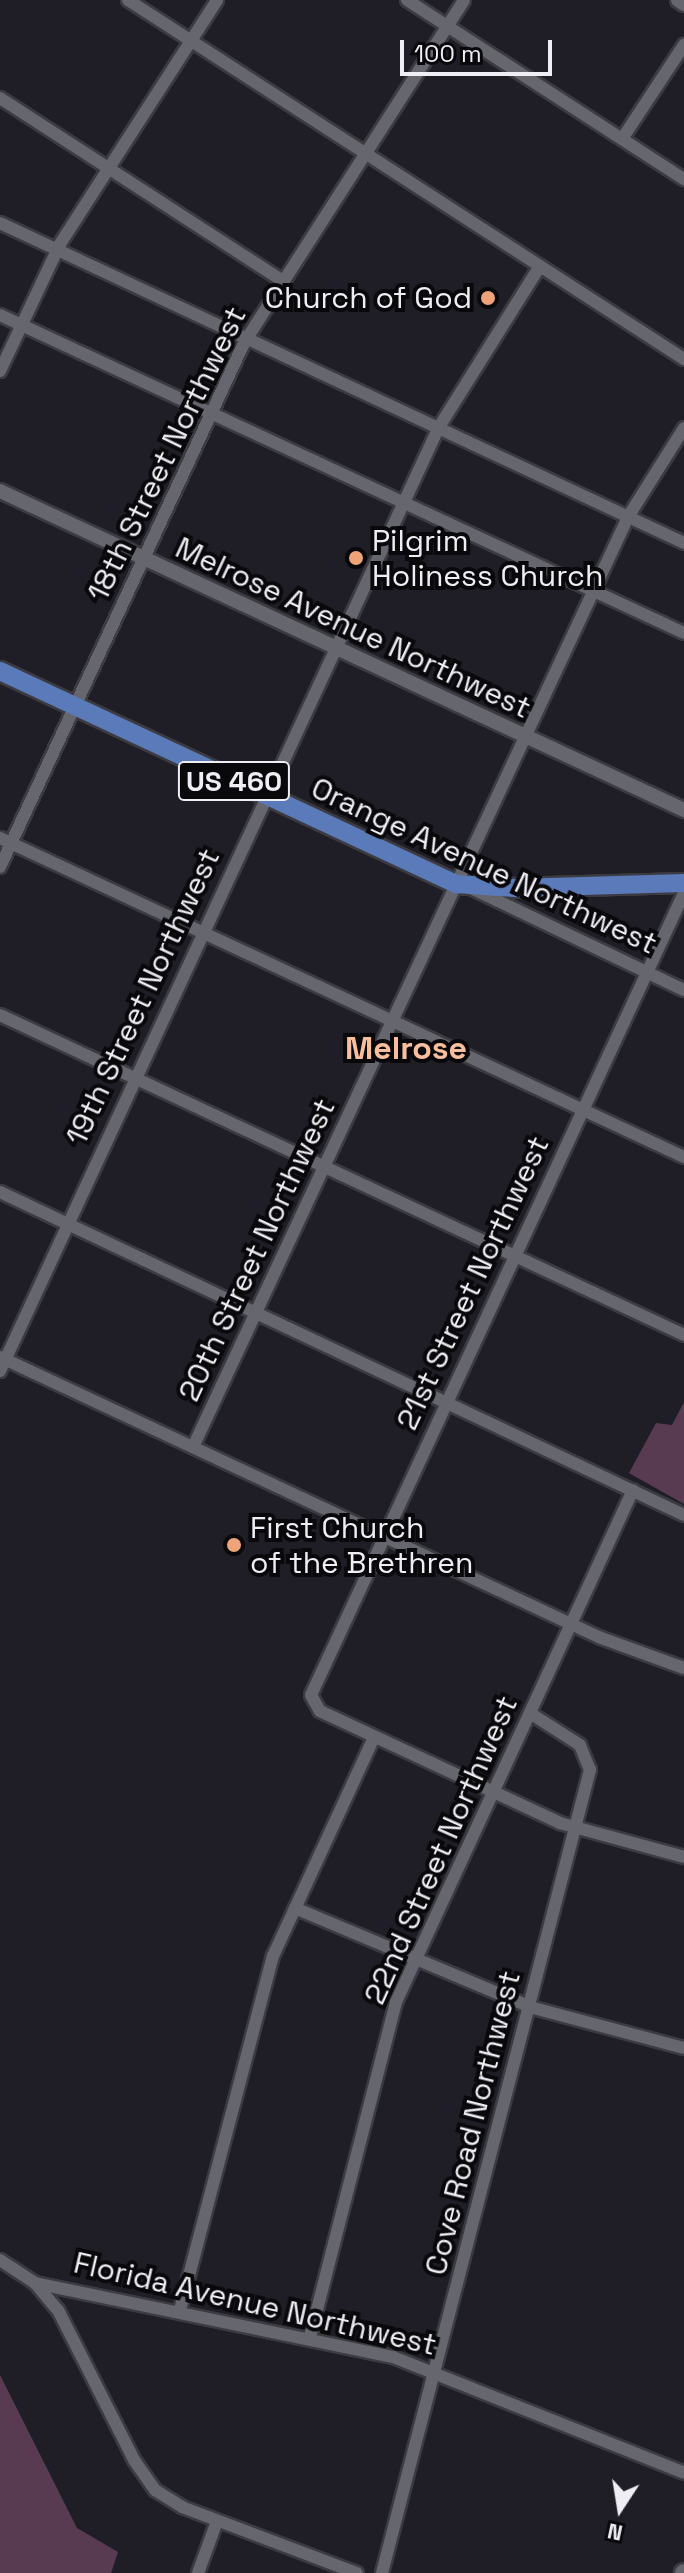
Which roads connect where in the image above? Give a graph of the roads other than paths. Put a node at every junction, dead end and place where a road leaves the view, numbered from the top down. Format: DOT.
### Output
graph roads {
  1 [pos="128,0"];
  2 [pos="217,0"];
  3 [pos="407,0"];
  4 [pos="464,0"];
  5 [pos="678,0"];
  6 [pos="684,4"];
  7 [pos="447,26"];
  8 [pos="190,41"];
  9 [pos="684,45"];
  10 [pos="0,98"];
  11 [pos="622,139"];
  12 [pos="365,154"];
  13 [pos="108,167"];
  14 [pos="684,179"];
  15 [pos="0,223"];
  16 [pos="56,250"];
  17 [pos="540,266"];
  18 [pos="283,281"];
  19 [pos="0,315"];
  20 [pos="21,324"];
  21 [pos="247,338"];
  22 [pos="684,359"];
  23 [pos="0,371"];
  24 [pos="211,413"];
  25 [pos="439,427"];
  26 [pos="684,428"];
  27 [pos="0,491"];
  28 [pos="402,502"];
  29 [pos="628,517"];
  30 [pos="684,543"];
  31 [pos="144,558"];
  32 [pos="593,591"];
  33 [pos="684,633"];
  34 [pos="335,648"];
  35 [pos="0,671"];
  36 [pos="75,706"];
  37 [pos="524,736"];
  38 [pos="265,795"];
  39 [pos="684,810"];
  40 [pos="6,840"];
  41 [pos="0,867"];
  42 [pos="684,883"];
  43 [pos="463,886"];
  44 [pos="684,893"];
  45 [pos="202,932"];
  46 [pos="646,973"];
  47 [pos="684,990"];
  48 [pos="0,1015"];
  49 [pos="392,1021"];
  50 [pos="134,1078"];
  51 [pos="582,1109"];
  52 [pos="684,1157"];
  53 [pos="324,1166"];
  54 [pos="0,1192"];
  55 [pos="66,1223"];
  56 [pos="515,1256"];
  57 [pos="256,1312"];
  58 [pos="684,1335"];
  59 [pos="2,1362"];
  60 [pos="446,1402"];
  61 [pos="193,1447"];
  62 [pos="633,1490"];
  63 [pos="684,1515"];
  64 [pos="384,1536"];
  65 [pos="572,1625"];
  66 [pos="684,1668"];
  67 [pos="530,1713"];
  68 [pos="374,1737"];
  69 [pos="494,1791"];
  70 [pos="575,1829"];
  71 [pos="684,1857"];
  72 [pos="295,1908"];
  73 [pos="414,1963"];
  74 [pos="530,2007"];
  75 [pos="684,2048"];
  76 [pos="0,2260"];
  77 [pos="35,2283"];
  78 [pos="180,2310"];
  79 [pos="310,2337"];
  80 [pos="437,2371"];
  81 [pos="684,2473"];
  82 [pos="217,2521"];
  83 [pos="198,2573"];
  84 [pos="357,2573"];
  85 [pos="382,2573"];
  1 -- 8 [label="street"];
  2 -- 8 [label="street"];
  3 -- 7 [label="street"];
  4 -- 7 [label="street, 18th Street Northwest"];
  5 -- 6 [label="street"];
  7 -- 11 [label="street"];
  7 -- 12 [label="street, 18th Street Northwest"];
  8 -- 12 [label="street"];
  8 -- 13 [label="street"];
  9 -- 11 [label="street"];
  10 -- 13 [label="street"];
  11 -- 14 [label="street"];
  12 -- 17 [label="street"];
  12 -- 18 [label="street, 18th Street Northwest"];
  13 -- 16 [label="street"];
  13 -- 18 [label="street"];
  15 -- 16 [label="street"];
  16 -- 20 [label="street"];
  16 -- 21 [label="street"];
  17 -- 22 [label="street"];
  17 -- 25 [label="street, 19th Street Northwest"];
  18 -- 21 [label="street, 18th Street Northwest"];
  19 -- 20 [label="street"];
  20 -- 23 [label="street"];
  20 -- 24 [label="street"];
  21 -- 24 [label="street, 18th Street Northwest"];
  21 -- 25 [label="street"];
  24 -- 28 [label="street"];
  24 -- 31 [label="street, 18th Street Northwest"];
  25 -- 28 [label="street, 19th Street Northwest"];
  25 -- 29 [label="street"];
  26 -- 29 [label="street, 20th Street Northwest"];
  27 -- 31 [label="street, Melrose Avenue Northwest"];
  28 -- 32 [label="street"];
  28 -- 34 [label="street, 19th Street Northwest"];
  29 -- 30 [label="street"];
  29 -- 32 [label="street, 20th Street Northwest"];
  31 -- 34 [label="street, Melrose Avenue Northwest"];
  31 -- 36 [label="street, 18th Street Northwest"];
  32 -- 33 [label="street"];
  32 -- 37 [label="street, 20th Street Northwest"];
  34 -- 37 [label="street, Melrose Avenue Northwest"];
  34 -- 38 [label="street, 19th Street Northwest"];
  35 -- 36 [label="main road, Orange Avenue Northwest / US 460"];
  36 -- 38 [label="main road, Orange Avenue Northwest / US 460"];
  36 -- 40 [label="street, 18th Street Northwest"];
  37 -- 39 [label="street, Melrose Avenue Northwest"];
  37 -- 43 [label="street, 20th Street Northwest"];
  38 -- 43 [label="main road, Orange Avenue Northwest / US 460"];
  38 -- 45 [label="street, 19th Street Northwest"];
  40 -- 41 [label="street, 18th Street Northwest"];
  40 -- 45 [label="street"];
  42 -- 43 [label="main road, US 460"];
  43 -- 46 [label="street, Orange Avenue Northwest"];
  43 -- 49 [label="street, 20th Street Northwest"];
  44 -- 46 [label="street, 21st Street Northwest"];
  45 -- 49 [label="street"];
  45 -- 50 [label="street, 19th Street Northwest"];
  46 -- 47 [label="street, Orange Avenue Northwest"];
  46 -- 51 [label="street, 21st Street Northwest"];
  48 -- 50 [label="street"];
  49 -- 51 [label="street"];
  49 -- 53 [label="street, 20th Street Northwest"];
  50 -- 53 [label="street"];
  50 -- 55 [label="street, 19th Street Northwest"];
  51 -- 52 [label="street"];
  51 -- 56 [label="street, 21st Street Northwest"];
  53 -- 56 [label="street"];
  53 -- 57 [label="street, 20th Street Northwest"];
  54 -- 55 [label="street"];
  55 -- 57 [label="street"];
  55 -- 59 [label="street, 19th Street Northwest"];
  56 -- 58 [label="street"];
  56 -- 60 [label="street, 21st Street Northwest"];
  57 -- 60 [label="street"];
  57 -- 61 [label="street, 20th Street Northwest"];
  59 -- 61 [label="street"];
  60 -- 62 [label="street"];
  60 -- 64 [label="street, 21st Street Northwest"];
  61 -- 64 [label="street"];
  62 -- 63 [label="street"];
  62 -- 65 [label="street, 22nd Street Northwest"];
  64 -- 65 [label="street"];
  64 -- 68 [label="street, 21st Street Northwest"];
  65 -- 66 [label="street"];
  65 -- 67 [label="street, 22nd Street Northwest"];
  67 -- 69 [label="street, 22nd Street Northwest"];
  67 -- 70 [label="street, Cove Road Northwest"];
  68 -- 69 [label="street"];
  68 -- 72 [label="street"];
  69 -- 70 [label="street"];
  69 -- 73 [label="street, 22nd Street Northwest"];
  70 -- 71 [label="street"];
  70 -- 74 [label="street, Cove Road Northwest"];
  72 -- 73 [label="street"];
  72 -- 78 [label="street"];
  73 -- 74 [label="street"];
  73 -- 79 [label="street, 22nd Street Northwest"];
  74 -- 75 [label="street"];
  74 -- 80 [label="street, Cove Road Northwest"];
  76 -- 77 [label="street"];
  77 -- 78 [label="street, Florida Avenue Northwest"];
  77 -- 82 [label="street"];
  78 -- 79 [label="street, Florida Avenue Northwest"];
  79 -- 80 [label="street, Florida Avenue Northwest"];
  80 -- 81 [label="street, Florida Avenue Northwest"];
  80 -- 85 [label="street, Cove Road Northwest"];
  82 -- 83 [label="street"];
  82 -- 84 [label="street"];
}
